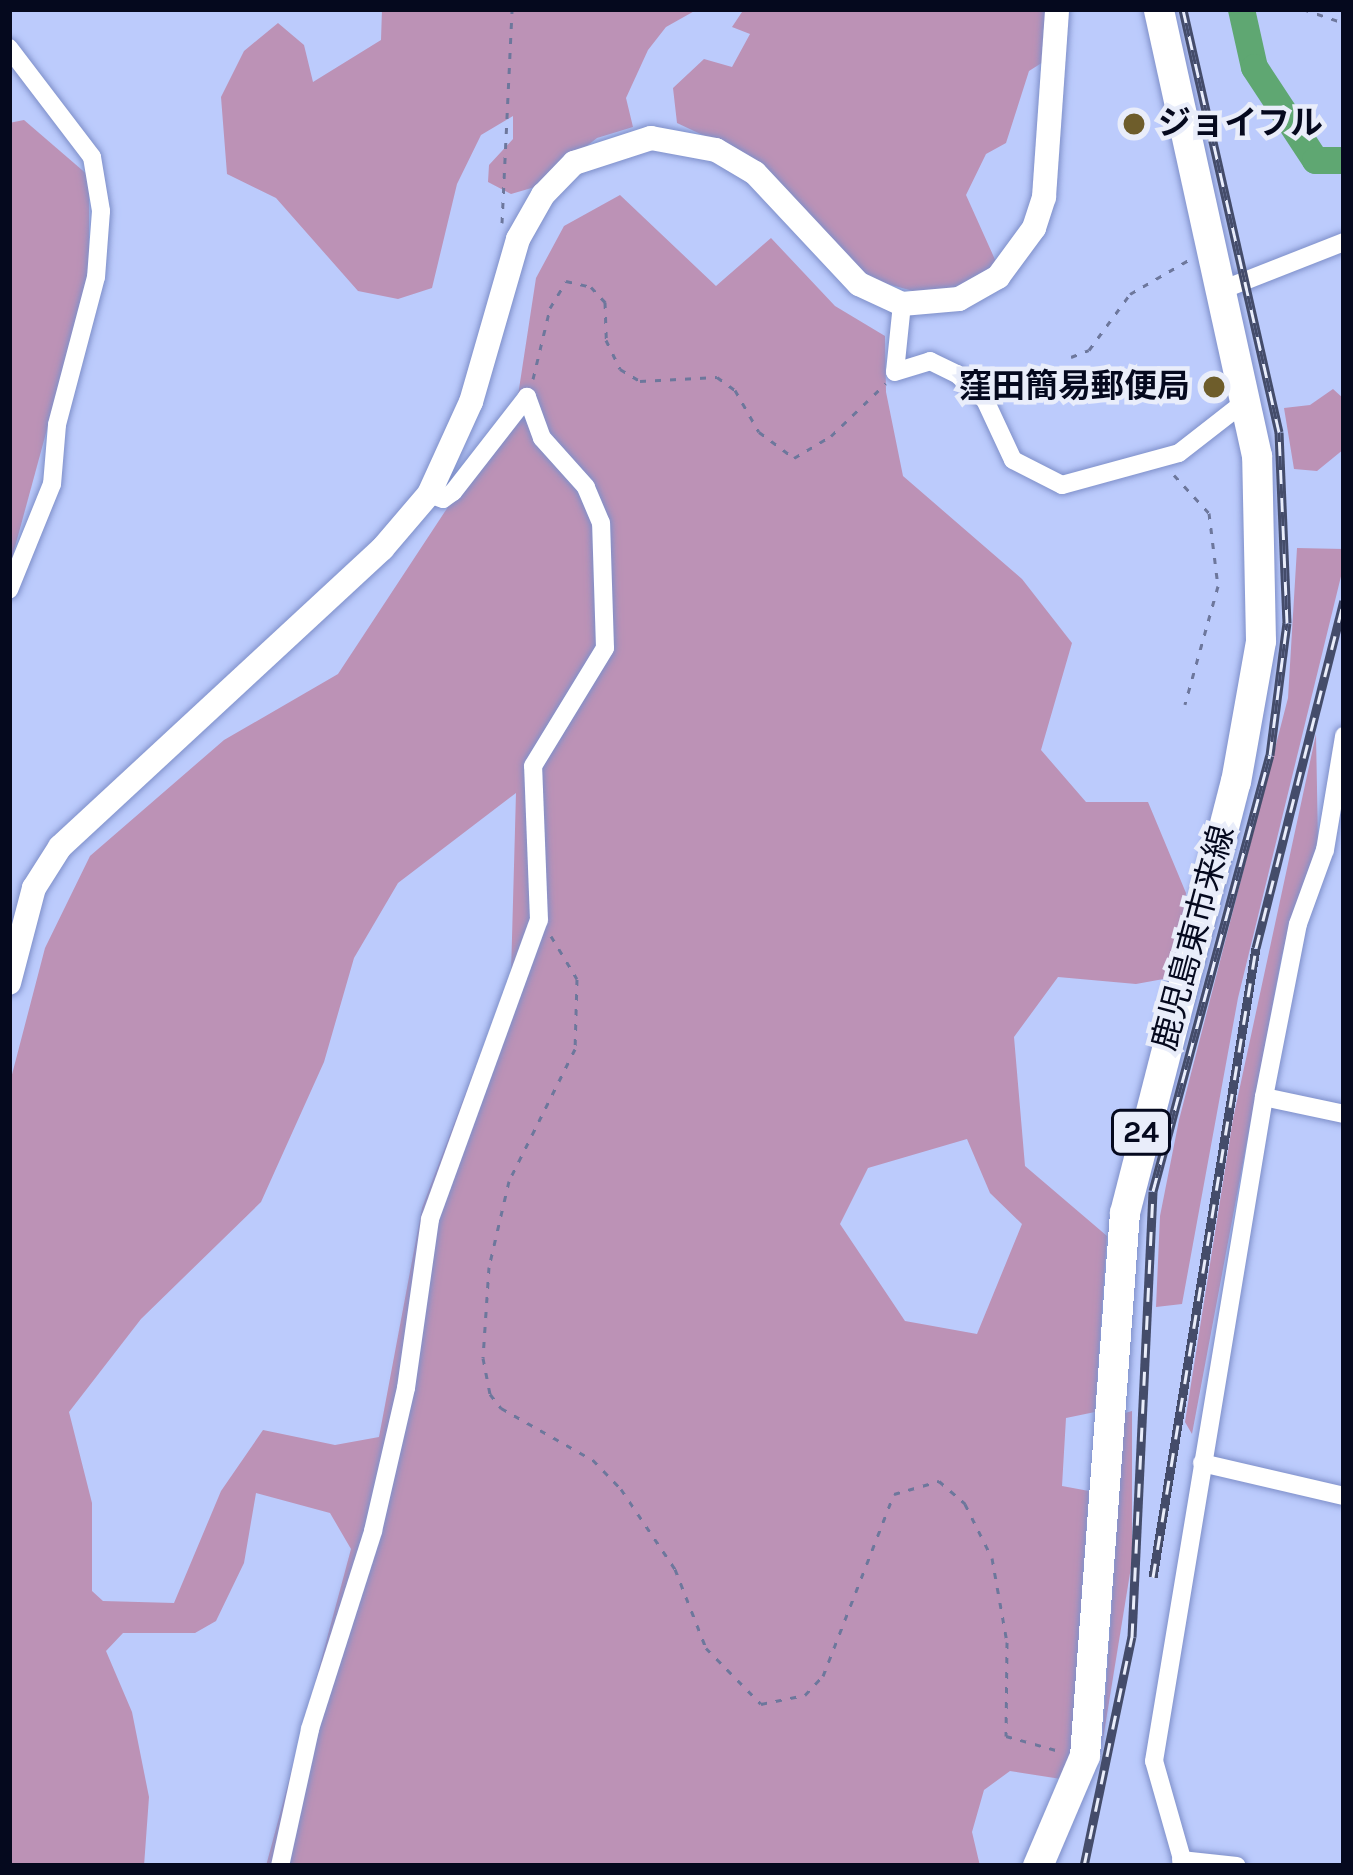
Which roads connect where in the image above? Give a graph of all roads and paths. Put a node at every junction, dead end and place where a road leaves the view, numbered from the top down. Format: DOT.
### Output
graph roads {
  1 [pos="512,9"];
  2 [pos="1057,9"];
  3 [pos="1160,9"];
  4 [pos="1303,9"];
  5 [pos="1344,23"];
  6 [pos="9,48"];
  7 [pos="501,236"];
  8 [pos="1344,242"];
  9 [pos="1212,246"];
  10 [pos="1224,290"];
  11 [pos="902,304"];
  12 [pos="1071,357"];
  13 [pos="895,372"];
  14 [pos="526,398"];
  15 [pos="1247,400"];
  16 [pos="1149,459"];
  17 [pos="429,494"];
  18 [pos="9,590"];
  19 [pos="1185,704"];
  20 [pos="1344,736"];
  21 [pos="539,920"];
  22 [pos="9,983"];
  23 [pos="1264,1096"];
  24 [pos="1344,1114"];
  25 [pos="1202,1463"];
  26 [pos="1344,1496"];
  27 [pos="1085,1756"];
  28 [pos="1183,1863"];
  29 [pos="280,1866"];
  30 [pos="1038,1866"];
  31 [pos="1238,1866"];
  1 -- 7 [label="path"];
  2 -- 11 [label="street"];
  3 -- 9 [label="main road, 鹿児島東市来線 / 24"];
  4 -- 5 [label="path"];
  6 -- 18 [label="street"];
  8 -- 10 [label="street"];
  9 -- 10 [label="main road, 鹿児島東市来線 / 24"];
  9 -- 12 [label="path"];
  10 -- 15 [label="main road, 鹿児島東市来線 / 24"];
  11 -- 13 [label="street"];
  11 -- 17 [label="street"];
  13 -- 14 [label="path"];
  13 -- 16 [label="street"];
  14 -- 17 [label="street"];
  14 -- 21 [label="street"];
  15 -- 16 [label="street"];
  15 -- 27 [label="main road, 鹿児島東市来線 / 24"];
  16 -- 19 [label="path"];
  17 -- 22 [label="street"];
  20 -- 23 [label="street"];
  21 -- 27 [label="path"];
  21 -- 29 [label="street"];
  23 -- 24 [label="street"];
  23 -- 25 [label="street"];
  25 -- 26 [label="street"];
  25 -- 28 [label="street"];
  27 -- 30 [label="main road, 鹿児島東市来線 / 24"];
  28 -- 31 [label="street"];
}
